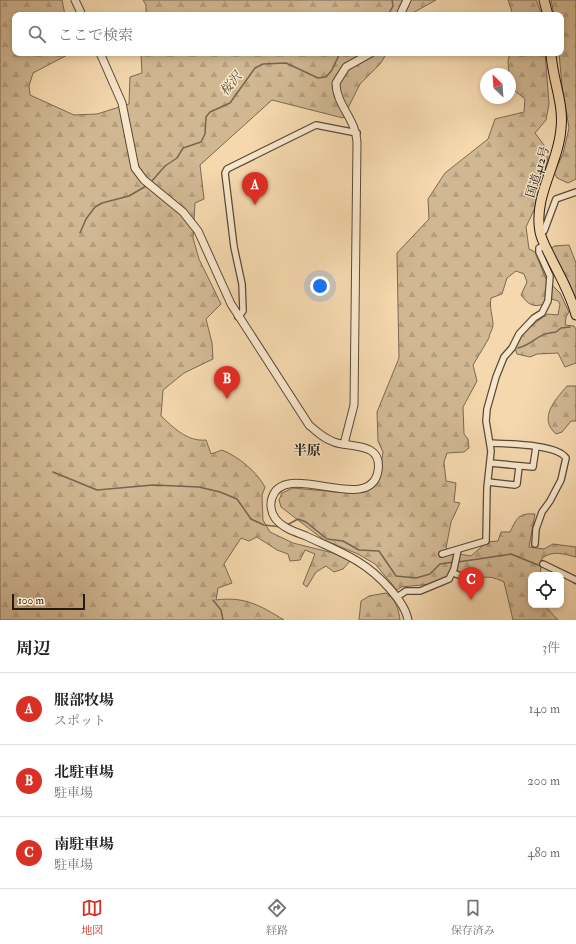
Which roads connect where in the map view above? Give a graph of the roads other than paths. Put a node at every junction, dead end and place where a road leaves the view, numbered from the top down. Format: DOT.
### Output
graph roads {
  1 [pos="75,0"];
  2 [pos="407,0"];
  3 [pos="544,0"];
  4 [pos="81,12"];
  5 [pos="401,12"];
  6 [pos="547,12"];
  7 [pos="101,56"];
  8 [pos="366,56"];
  9 [pos="551,56"];
  10 [pos="357,133"];
  11 [pos="576,192"];
  12 [pos="540,232"];
  13 [pos="545,245"];
  14 [pos="576,315"];
  15 [pos="238,317"];
  16 [pos="490,443"];
  17 [pos="344,444"];
  18 [pos="536,447"];
  19 [pos="490,463"];
  20 [pos="519,467"];
  21 [pos="488,482"];
  22 [pos="535,544"];
  23 [pos="458,550"];
  24 [pos="442,554"];
  25 [pos="543,564"];
  26 [pos="453,572"];
  27 [pos="463,580"];
  28 [pos="576,580"];
  29 [pos="397,597"];
  30 [pos="408,620"];
  1 -- 4 [label="street"];
  2 -- 5 [label="street"];
  3 -- 6 [label="highway"];
  7 -- 15 [label="street"];
  8 -- 10 [label="street"];
  9 -- 12 [label="highway, 国道412号"];
  10 -- 15 [label="street"];
  10 -- 17 [label="street"];
  11 -- 12 [label="street"];
  12 -- 13 [label="highway, 国道412号"];
  13 -- 14 [label="highway, 国道412号"];
  13 -- 16 [label="street"];
  15 -- 17 [label="street"];
  16 -- 18 [label="street"];
  16 -- 19 [label="street"];
  17 -- 29 [label="street"];
  18 -- 20 [label="street"];
  18 -- 22 [label="street"];
  19 -- 20 [label="street"];
  19 -- 21 [label="street"];
  20 -- 21 [label="street"];
  21 -- 23 [label="street"];
  23 -- 24 [label="street"];
  23 -- 26 [label="street"];
  25 -- 28 [label="street"];
  26 -- 27 [label="street"];
  26 -- 29 [label="street"];
  29 -- 30 [label="street"];
}
